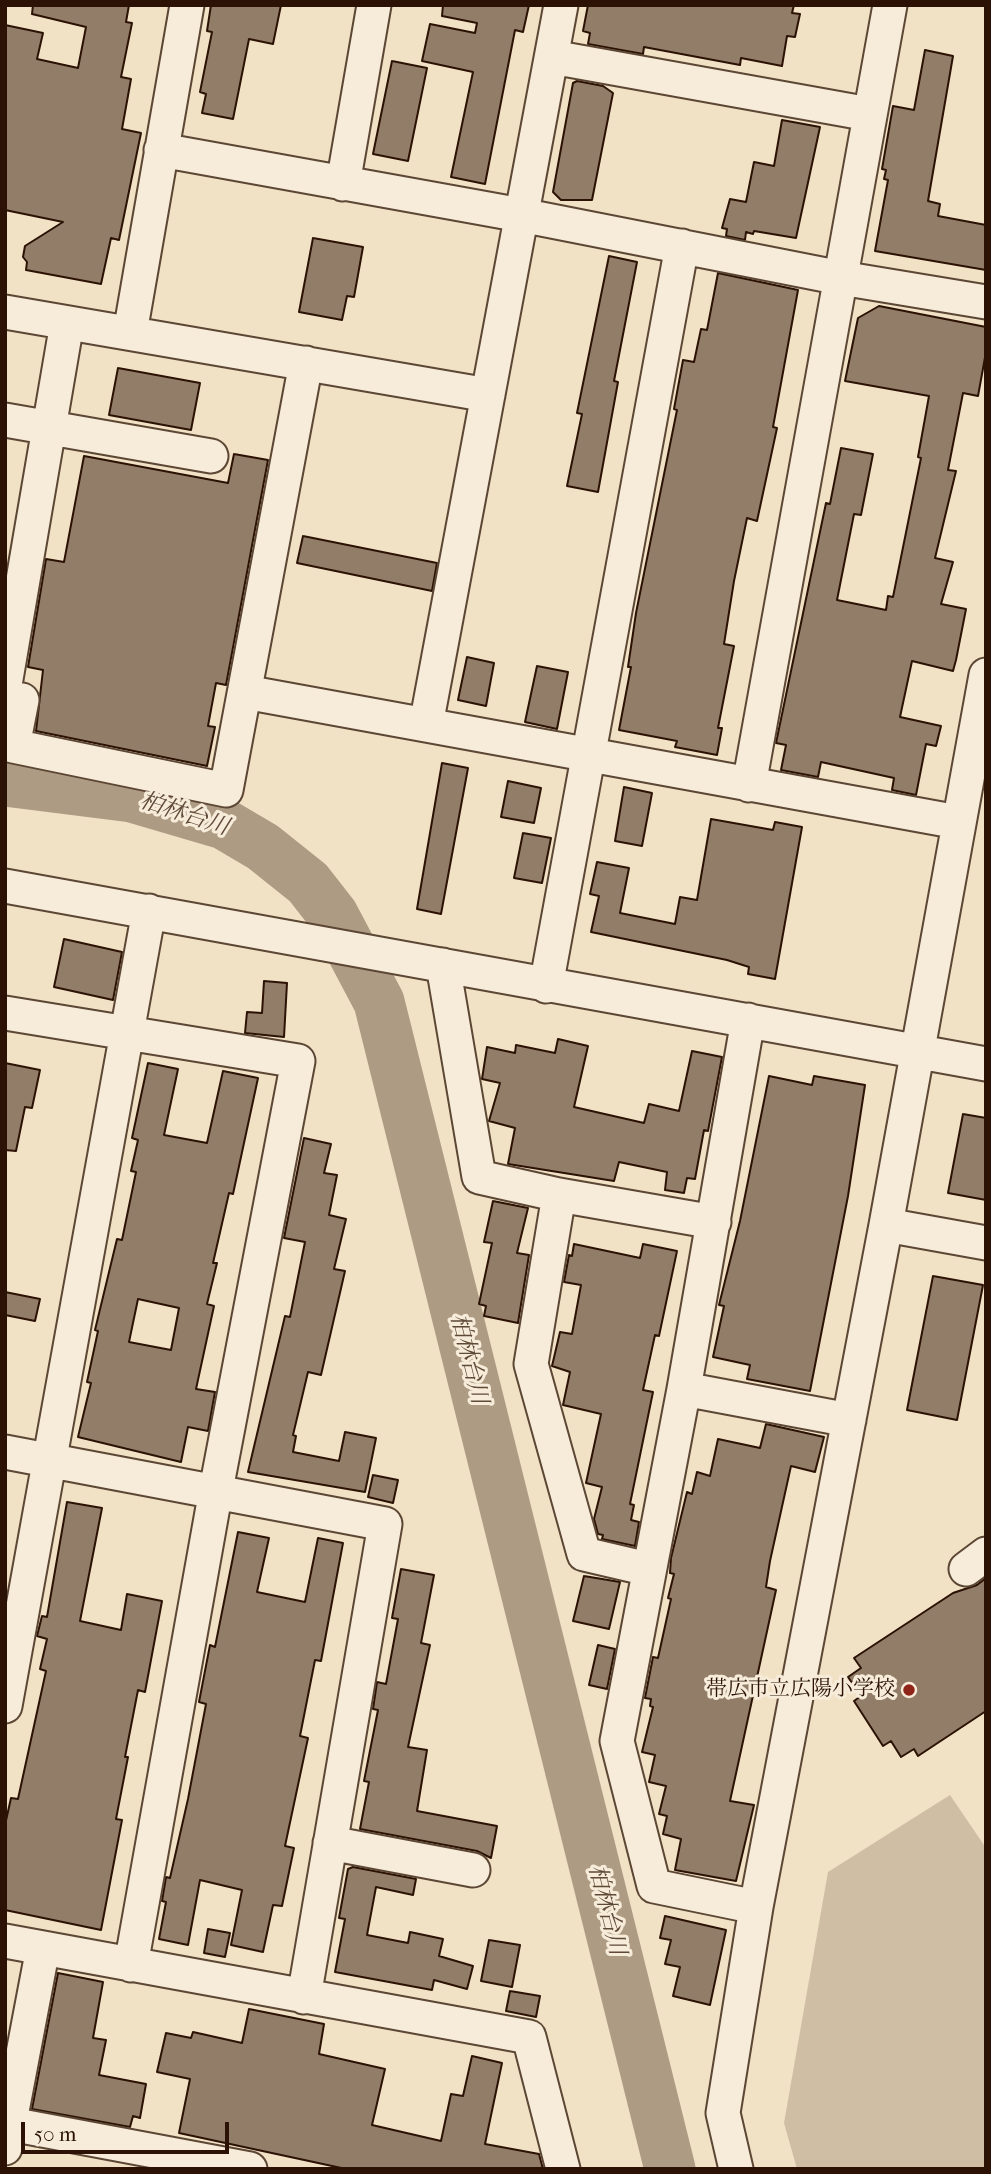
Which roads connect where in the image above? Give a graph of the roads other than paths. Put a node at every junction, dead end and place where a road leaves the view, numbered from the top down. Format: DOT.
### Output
graph roads {
  1 [pos="187,5"];
  2 [pos="374,5"];
  3 [pos="561,5"];
  4 [pos="890,5"];
  5 [pos="552,57"];
  6 [pos="869,114"];
  7 [pos="161,150"];
  8 [pos="342,184"];
  9 [pos="522,215"];
  10 [pos="682,246"];
  11 [pos="841,278"];
  12 [pos="986,302"];
  13 [pos="5,312"];
  14 [pos="67,323"];
  15 [pos="130,333"];
  16 [pos="306,363"];
  17 [pos="488,395"];
  18 [pos="5,420"];
  19 [pos="49,428"];
  20 [pos="211,456"];
  21 [pos="986,674"];
  22 [pos="5,685"];
  23 [pos="244,692"];
  24 [pos="5,697"];
  25 [pos="426,725"];
  26 [pos="587,755"];
  27 [pos="748,785"];
  28 [pos="958,822"];
  29 [pos="5,886"];
  30 [pos="149,911"];
  31 [pos="443,965"];
  32 [pos="546,986"];
  33 [pos="5,1013"];
  34 [pos="748,1020"];
  35 [pos="127,1034"];
  36 [pos="916,1050"];
  37 [pos="986,1064"];
  38 [pos="559,1195"];
  39 [pos="714,1222"];
  40 [pos="886,1225"];
  41 [pos="986,1243"];
  42 [pos="684,1389"];
  43 [pos="849,1420"];
  44 [pos="5,1452"];
  45 [pos="50,1460"];
  46 [pos="216,1490"];
  47 [pos="648,1569"];
  48 [pos="5,1706"];
  49 [pos="330,1843"];
  50 [pos="473,1870"];
  51 [pos="756,1907"];
  52 [pos="5,1941"];
  53 [pos="43,1948"];
  54 [pos="131,1965"];
  55 [pos="304,1997"];
  56 [pos="7,2132"];
  57 [pos="250,2169"];
  58 [pos="563,2169"];
  59 [pos="736,2169"];
  1 -- 7 [label="street"];
  2 -- 8 [label="street"];
  3 -- 5 [label="street"];
  4 -- 6 [label="street"];
  5 -- 6 [label="street"];
  5 -- 9 [label="street"];
  6 -- 11 [label="street"];
  7 -- 8 [label="street"];
  7 -- 15 [label="street"];
  8 -- 9 [label="street"];
  9 -- 10 [label="street"];
  9 -- 17 [label="street"];
  10 -- 11 [label="street"];
  10 -- 26 [label="street"];
  11 -- 12 [label="street"];
  11 -- 27 [label="street"];
  13 -- 14 [label="street"];
  14 -- 15 [label="street"];
  14 -- 19 [label="street"];
  15 -- 16 [label="street"];
  16 -- 17 [label="street"];
  16 -- 23 [label="street"];
  17 -- 25 [label="street"];
  18 -- 19 [label="street"];
  19 -- 20 [label="street"];
  19 -- 22 [label="street"];
  21 -- 28 [label="street"];
  23 -- 24 [label="street"];
  23 -- 25 [label="street"];
  25 -- 26 [label="street"];
  26 -- 27 [label="street"];
  26 -- 32 [label="street"];
  27 -- 28 [label="street"];
  28 -- 36 [label="street"];
  29 -- 30 [label="street"];
  30 -- 31 [label="street"];
  30 -- 35 [label="street"];
  31 -- 32 [label="street"];
  31 -- 38 [label="street"];
  32 -- 34 [label="street"];
  33 -- 35 [label="street"];
  34 -- 36 [label="street"];
  34 -- 39 [label="street"];
  35 -- 45 [label="street"];
  35 -- 46 [label="street"];
  36 -- 37 [label="street"];
  36 -- 40 [label="street"];
  38 -- 39 [label="street"];
  38 -- 47 [label="street"];
  39 -- 42 [label="street"];
  40 -- 41 [label="street"];
  40 -- 43 [label="street"];
  42 -- 43 [label="street"];
  42 -- 47 [label="street"];
  43 -- 51 [label="street"];
  44 -- 45 [label="street"];
  45 -- 46 [label="street"];
  45 -- 48 [label="street"];
  46 -- 49 [label="street"];
  46 -- 54 [label="street"];
  47 -- 51 [label="street"];
  49 -- 50 [label="street"];
  49 -- 55 [label="street"];
  51 -- 59 [label="street"];
  52 -- 53 [label="street"];
  53 -- 54 [label="street"];
  53 -- 56 [label="street"];
  54 -- 55 [label="street"];
  55 -- 58 [label="street"];
  56 -- 57 [label="street"];
}
